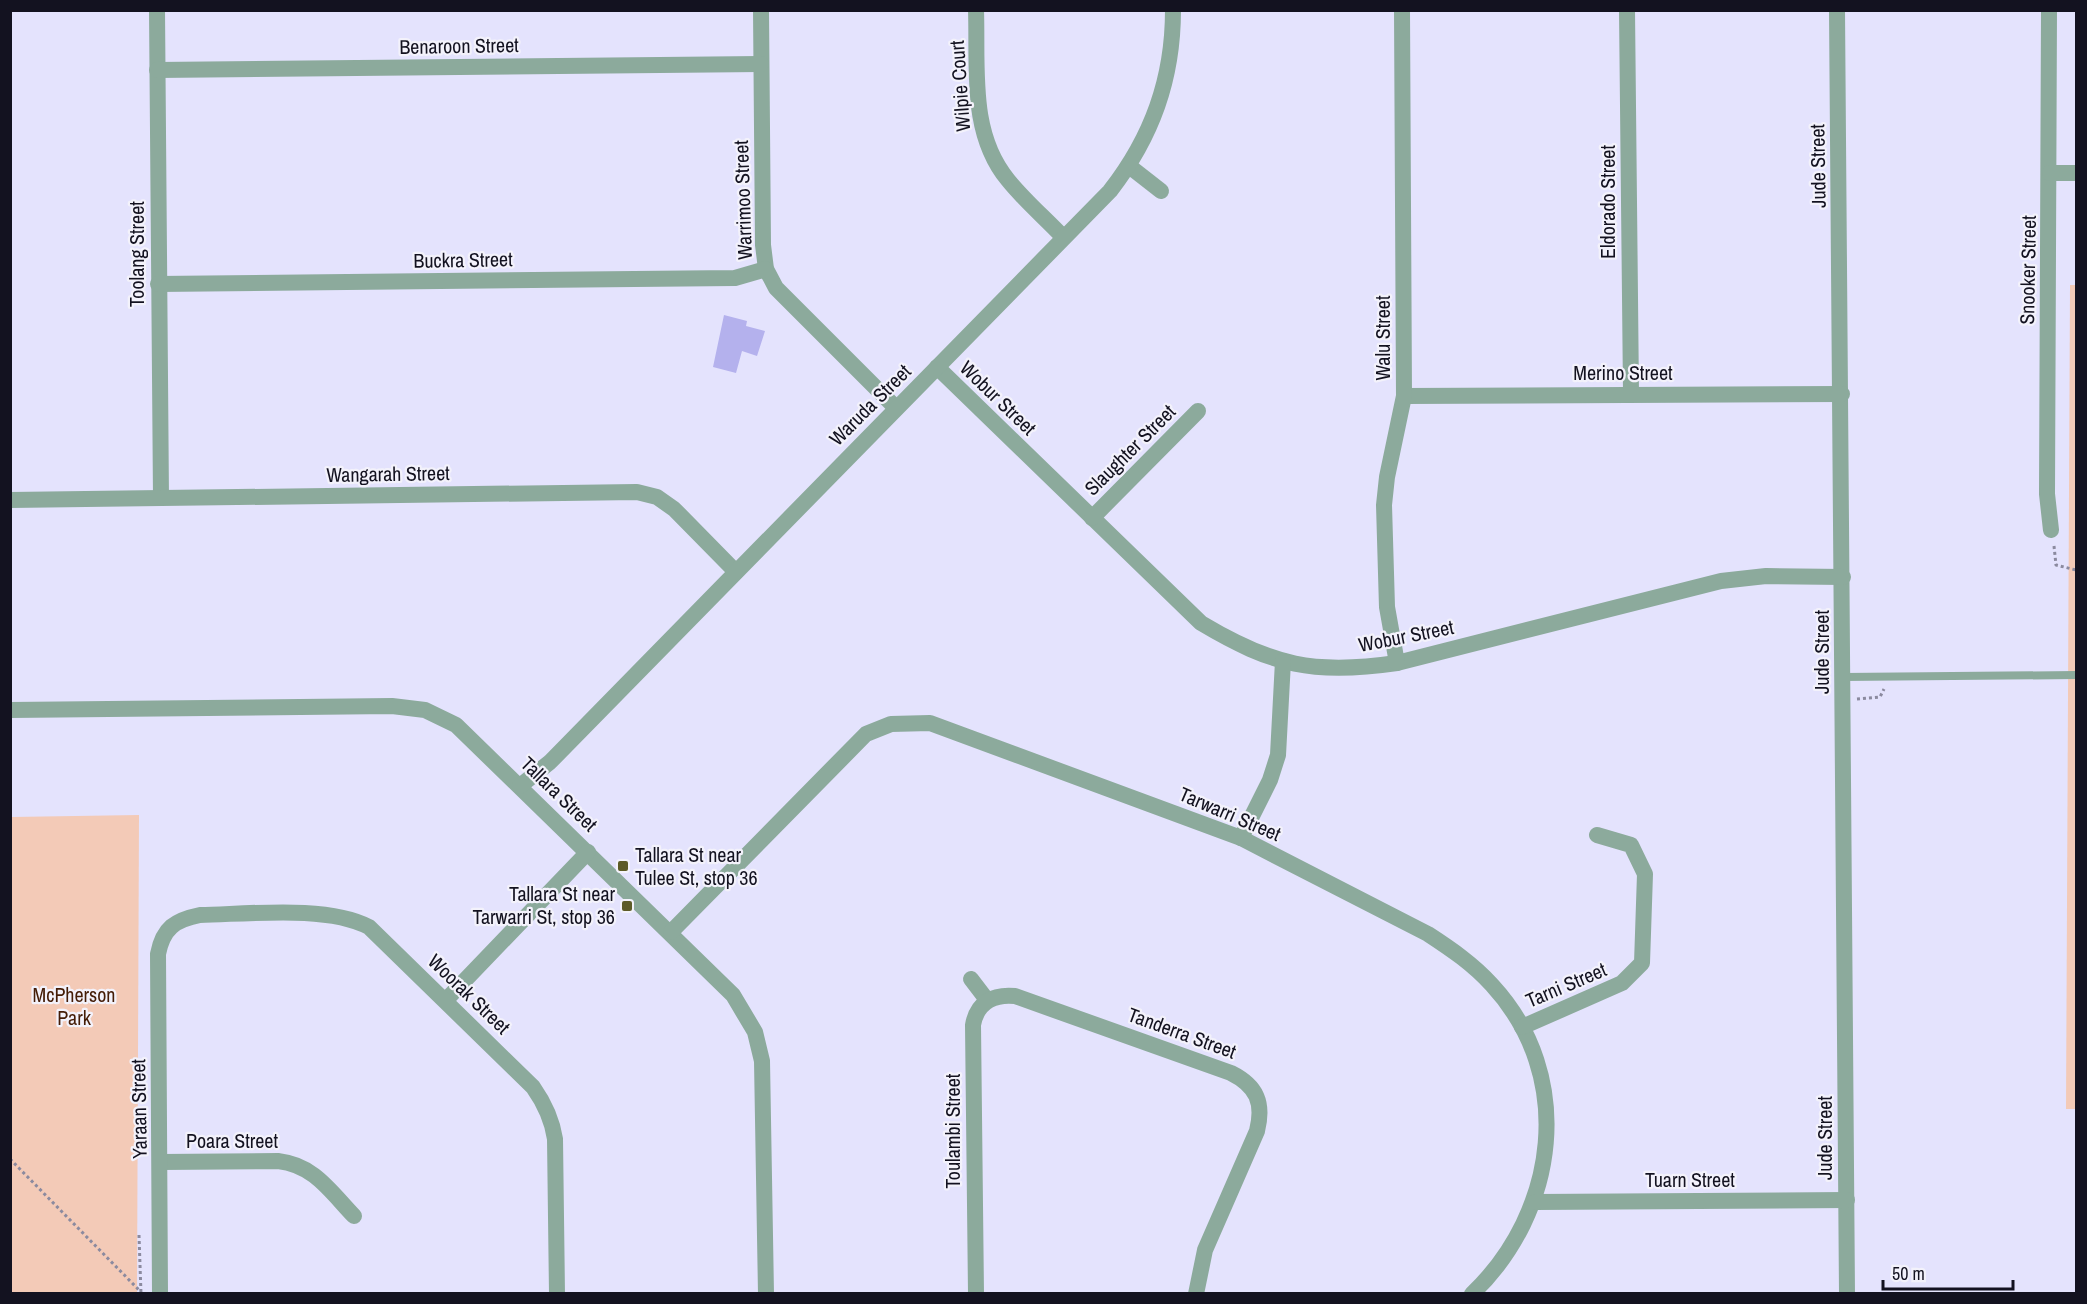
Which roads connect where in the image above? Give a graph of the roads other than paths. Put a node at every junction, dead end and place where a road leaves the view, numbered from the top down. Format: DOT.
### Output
graph roads {
  1 [pos="157,10"];
  2 [pos="761,10"];
  3 [pos="976,10"];
  4 [pos="1173,10"];
  5 [pos="1402,10"];
  6 [pos="1628,10"];
  7 [pos="1837,10"];
  8 [pos="2049,10"];
  9 [pos="761,64"];
  10 [pos="157,70"];
  11 [pos="1129,166"];
  12 [pos="2050,173"];
  13 [pos="2076,173"];
  14 [pos="1161,191"];
  15 [pos="1063,237"];
  16 [pos="766,269"];
  17 [pos="158,285"];
  18 [pos="937,367"];
  19 [pos="1630,393"];
  20 [pos="1842,394"];
  21 [pos="1404,396"];
  22 [pos="896,408"];
  23 [pos="1198,411"];
  24 [pos="161,498"];
  25 [pos="10,500"];
  26 [pos="1092,518"];
  27 [pos="2051,530"];
  28 [pos="736,572"];
  29 [pos="1843,577"];
  30 [pos="1283,661"];
  31 [pos="1397,663"];
  32 [pos="2076,675"];
  33 [pos="1843,677"];
  34 [pos="10,710"];
  35 [pos="520,786"];
  36 [pos="1597,835"];
  37 [pos="1241,838"];
  38 [pos="588,852"];
  39 [pos="169,927"];
  40 [pos="671,932"];
  41 [pos="971,979"];
  42 [pos="446,1000"];
  43 [pos="987,1000"];
  44 [pos="1522,1027"];
  45 [pos="161,1162"];
  46 [pos="1847,1200"];
  47 [pos="1535,1202"];
  48 [pos="354,1216"];
  49 [pos="160,1293"];
  50 [pos="557,1293"];
  51 [pos="765,1293"];
  52 [pos="976,1293"];
  53 [pos="1196,1293"];
  54 [pos="1472,1293"];
  55 [pos="1847,1293"];
  1 -- 10 [label="street, Toolang Street"];
  2 -- 9 [label="street, Warrimoo Street"];
  3 -- 15 [label="street, Wilpie Court"];
  4 -- 11 [label="street, Waruda Street"];
  5 -- 21 [label="street, Walu Street"];
  6 -- 19 [label="street, Eldorado Street"];
  7 -- 20 [label="street, Jude Street"];
  8 -- 12 [label="street, Snooker Street"];
  9 -- 10 [label="street, Benaroon Street"];
  9 -- 16 [label="street, Warrimoo Street"];
  10 -- 17 [label="street, Toolang Street"];
  11 -- 14 [label="street"];
  11 -- 15 [label="street, Waruda Street"];
  12 -- 13 [label="street"];
  12 -- 27 [label="street, Snooker Street"];
  15 -- 18 [label="street, Waruda Street"];
  16 -- 17 [label="street, Buckra Street"];
  16 -- 22 [label="street, Warrimoo Street"];
  17 -- 24 [label="street, Toolang Street"];
  18 -- 22 [label="street, Waruda Street"];
  18 -- 26 [label="street, Wobur Street"];
  19 -- 20 [label="street, Merino Street"];
  19 -- 21 [label="street, Merino Street"];
  20 -- 29 [label="street, Jude Street"];
  21 -- 31 [label="street, Walu Street"];
  22 -- 28 [label="street, Waruda Street"];
  23 -- 26 [label="street, Slaughter Street"];
  24 -- 25 [label="street, Wangarah Street"];
  24 -- 28 [label="street, Wangarah Street"];
  26 -- 30 [label="street, Wobur Street"];
  28 -- 35 [label="street, Waruda Street"];
  29 -- 31 [label="street, Wobur Street"];
  29 -- 33 [label="street, Jude Street"];
  30 -- 31 [label="street, Wobur Street"];
  30 -- 37 [label="street"];
  32 -- 33 [label="lane"];
  33 -- 46 [label="street, Jude Street"];
  34 -- 35 [label="street, Tallara Street"];
  35 -- 38 [label="street, Tallara Street"];
  36 -- 44 [label="street, Tarni Street"];
  37 -- 40 [label="street, Tarwarri Street"];
  37 -- 44 [label="street, Tarwarri Street"];
  38 -- 40 [label="street, Tallara Street"];
  38 -- 42 [label="street"];
  39 -- 42 [label="street, Woorak Street"];
  39 -- 45 [label="street, Yaraan Street"];
  40 -- 51 [label="street, Tallara Street"];
  41 -- 43 [label="street"];
  42 -- 50 [label="street, Woorak Street"];
  43 -- 52 [label="street, Toulambi Street"];
  43 -- 53 [label="street, Tanderra Street"];
  44 -- 47 [label="street, Tarwarri Street"];
  45 -- 48 [label="street, Poara Street"];
  45 -- 49 [label="street, Yaraan Street"];
  46 -- 47 [label="street, Tuarn Street"];
  46 -- 55 [label="street, Jude Street"];
  47 -- 54 [label="street, Tarwarri Street"];
}
